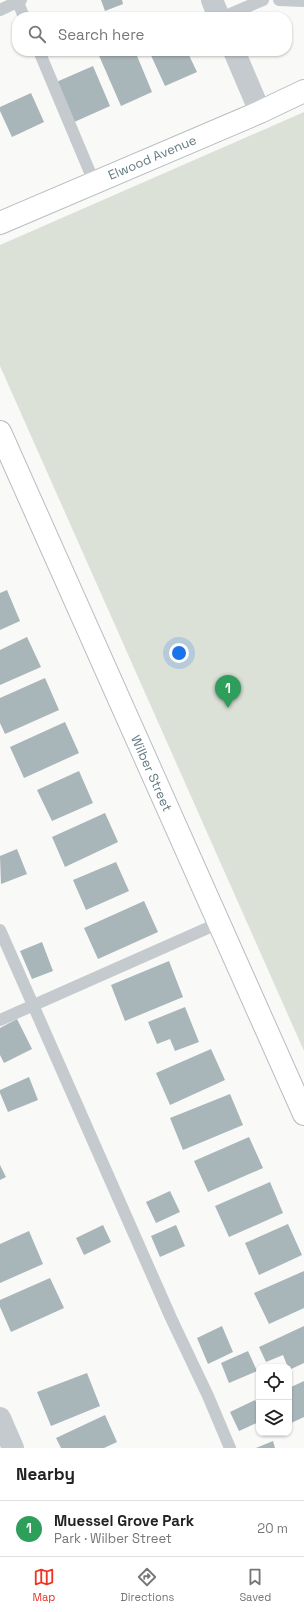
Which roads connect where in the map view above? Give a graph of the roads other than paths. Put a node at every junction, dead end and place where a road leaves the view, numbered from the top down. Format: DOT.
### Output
graph roads {
  1 [pos="18,0"];
  2 [pos="212,0"];
  3 [pos="263,0"];
  4 [pos="279,0"];
  5 [pos="304,1"];
  6 [pos="0,10"];
  7 [pos="22,12"];
  8 [pos="217,12"];
  9 [pos="235,12"];
  10 [pos="41,56"];
  11 [pos="236,56"];
  12 [pos="304,91"];
  13 [pos="260,112"];
  14 [pos="94,182"];
  15 [pos="0,223"];
  16 [pos="0,432"];
  17 [pos="219,923"];
  18 [pos="0,930"];
  19 [pos="34,1005"];
  20 [pos="0,1020"];
  21 [pos="304,1114"];
  22 [pos="0,1418"];
  23 [pos="13,1448"];
  24 [pos="230,1448"];
  1 -- 6 [label="lane"];
  1 -- 7 [label="lane"];
  2 -- 8 [label="street"];
  3 -- 9 [label="lane"];
  4 -- 5 [label="lane"];
  10 -- 14 [label="lane"];
  11 -- 13 [label="street"];
  12 -- 13 [label="street, Elwood Avenue"];
  13 -- 14 [label="street, Elwood Avenue"];
  14 -- 15 [label="street, Elwood Avenue"];
  16 -- 17 [label="street, Wilber Street"];
  17 -- 19 [label="lane"];
  17 -- 21 [label="street, Wilber Street"];
  18 -- 19 [label="lane"];
  19 -- 20 [label="lane"];
  19 -- 24 [label="lane"];
  22 -- 23 [label="street"];
}
